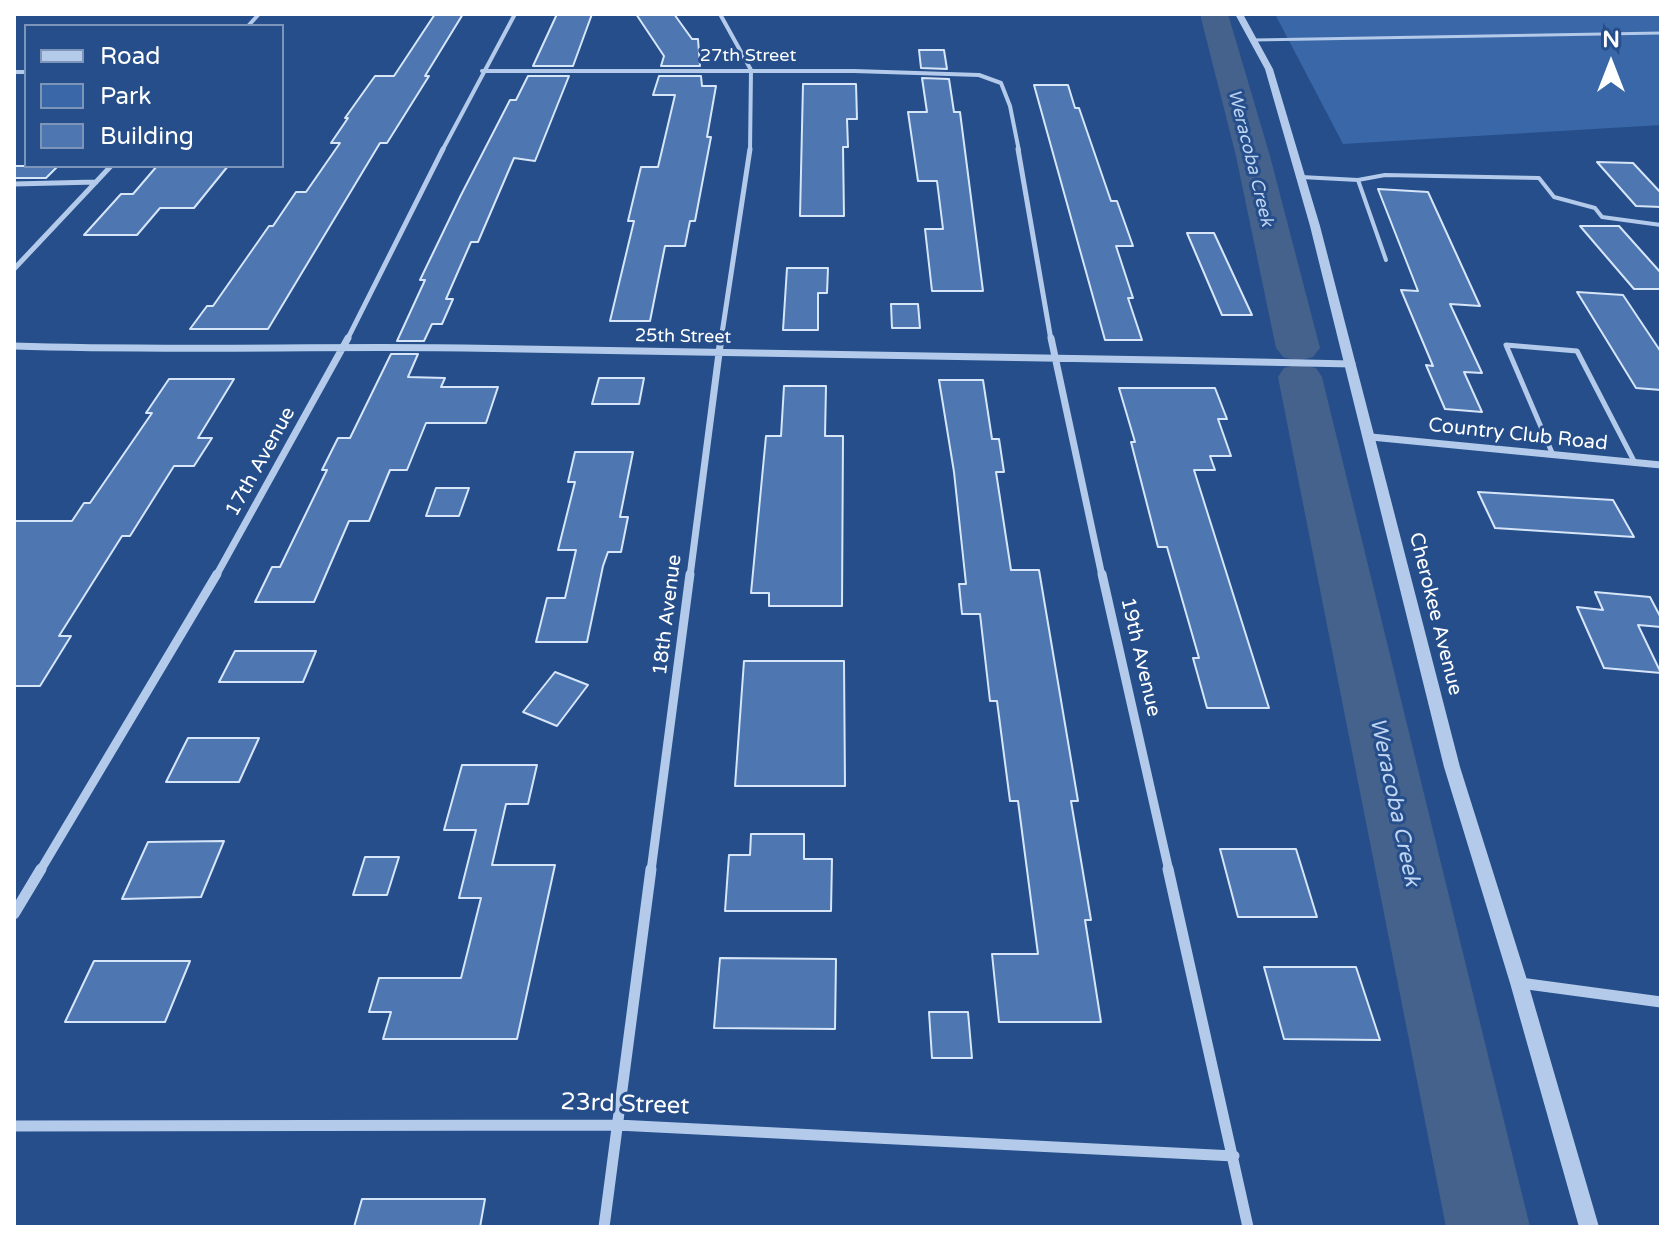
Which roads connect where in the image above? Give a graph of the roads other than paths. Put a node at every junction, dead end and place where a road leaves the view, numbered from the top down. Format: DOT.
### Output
graph roads {
  1 [pos="515,14"];
  2 [pos="720,14"];
  3 [pos="1239,14"];
  4 [pos="1661,33"];
  5 [pos="1254,40"];
  6 [pos="751,70"];
  7 [pos="482,71"];
  8 [pos="1005,94"];
  9 [pos="109,168"];
  10 [pos="1301,177"];
  11 [pos="1358,180"];
  12 [pos="96,182"];
  13 [pos="14,184"];
  14 [pos="1661,225"];
  15 [pos="1386,260"];
  16 [pos="14,269"];
  17 [pos="14,346"];
  18 [pos="341,351"];
  19 [pos="719,351"];
  20 [pos="1054,359"];
  21 [pos="1352,364"];
  22 [pos="1371,437"];
  23 [pos="1553,455"];
  24 [pos="1635,463"];
  25 [pos="1661,465"];
  26 [pos="14,914"];
  27 [pos="1519,983"];
  28 [pos="1661,1002"];
  29 [pos="617,1125"];
  30 [pos="14,1126"];
  31 [pos="1234,1156"];
  32 [pos="604,1227"];
  33 [pos="1248,1227"];
  34 [pos="1589,1227"];
  1 -- 7 [label="street, 17th Avenue"];
  2 -- 6 [label="street, 18th Avenue"];
  3 -- 5 [label="street, Cherokee Avenue"];
  4 -- 5 [label="lane"];
  5 -- 10 [label="street, Cherokee Avenue"];
  6 -- 7 [label="street, 27th Street"];
  6 -- 8 [label="street, 27th Street"];
  6 -- 19 [label="street, 18th Avenue"];
  7 -- 18 [label="street, 17th Avenue"];
  8 -- 20 [label="street, 19th Avenue"];
  9 -- 12 [label="street"];
  10 -- 11 [label="lane"];
  10 -- 21 [label="street, Cherokee Avenue"];
  11 -- 14 [label="lane"];
  11 -- 15 [label="lane"];
  12 -- 13 [label="street"];
  12 -- 16 [label="street"];
  17 -- 18 [label="street, 25th Street"];
  18 -- 19 [label="street, 25th Street"];
  18 -- 26 [label="street, 17th Avenue"];
  19 -- 20 [label="street, 25th Street"];
  19 -- 29 [label="street, 18th Avenue"];
  20 -- 21 [label="street, 25th Street"];
  20 -- 31 [label="street, 19th Avenue"];
  21 -- 22 [label="street, Cherokee Avenue"];
  22 -- 23 [label="street, Country Club Road"];
  22 -- 27 [label="street, Cherokee Avenue"];
  23 -- 24 [label="street, Country Club Road"];
  23 -- 24 [label="lane"];
  24 -- 25 [label="street, Country Club Road"];
  27 -- 28 [label="street"];
  27 -- 34 [label="street, Cherokee Avenue"];
  29 -- 30 [label="street, 23rd Street"];
  29 -- 31 [label="street, 23rd Street"];
  29 -- 32 [label="street, 18th Avenue"];
  31 -- 33 [label="street, 19th Avenue"];
}
